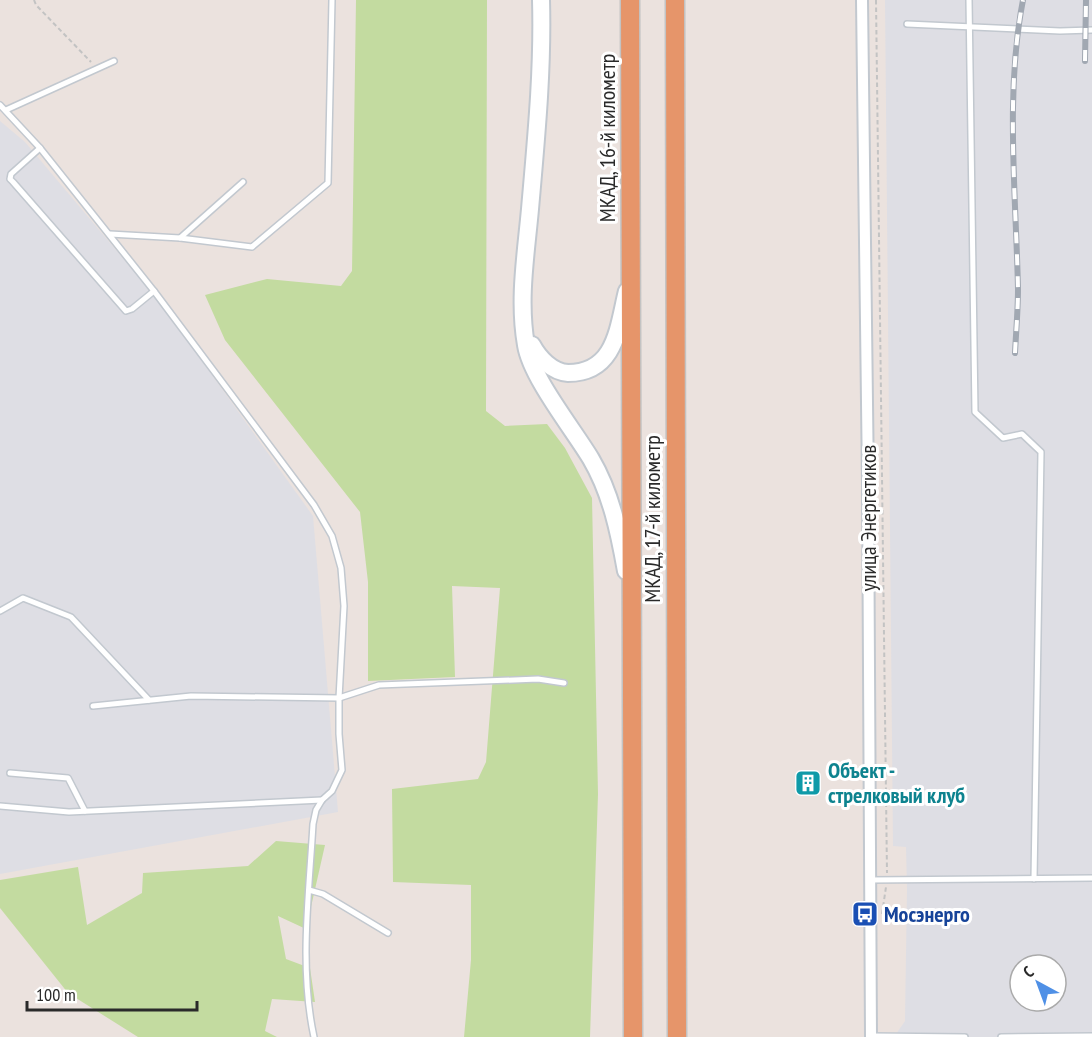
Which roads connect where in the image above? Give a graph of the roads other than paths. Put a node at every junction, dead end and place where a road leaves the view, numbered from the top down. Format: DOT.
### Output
graph roads {
  1 [pos="332,0"];
  2 [pos="541,0"];
  3 [pos="630,0"];
  4 [pos="675,0"];
  5 [pos="862,0"];
  6 [pos="969,0"];
  7 [pos="907,24"];
  8 [pos="969,26"];
  9 [pos="1092,30"];
  10 [pos="114,61"];
  11 [pos="0,105"];
  12 [pos="6,110"];
  13 [pos="40,148"];
  14 [pos="243,182"];
  15 [pos="110,234"];
  16 [pos="180,238"];
  17 [pos="631,275"];
  18 [pos="154,291"];
  19 [pos="524,329"];
  20 [pos="632,602"];
  21 [pos="0,611"];
  22 [pos="564,684"];
  23 [pos="339,698"];
  24 [pos="149,700"];
  25 [pos="93,706"];
  26 [pos="10,773"];
  27 [pos="322,800"];
  28 [pos="0,806"];
  29 [pos="85,811"];
  30 [pos="1092,878"];
  31 [pos="1034,879"];
  32 [pos="870,880"];
  33 [pos="309,890"];
  34 [pos="388,933"];
  35 [pos="871,1036"];
  36 [pos="1092,1036"];
  37 [pos="315,1037"];
  38 [pos="633,1037"];
  39 [pos="677,1037"];
  40 [pos="965,1037"];
  41 [pos="1001,1037"];
  1 -- 16 [label="lane"];
  2 -- 19 [label="main road"];
  3 -- 17 [label="highway, МКАД, 16-й километр"];
  4 -- 39 [label="highway, МКАД, 17-й километр"];
  5 -- 32 [label="street, улица Энергетиков"];
  6 -- 8 [label="lane"];
  7 -- 8 [label="lane"];
  8 -- 9 [label="lane"];
  8 -- 31 [label="lane"];
  10 -- 12 [label="lane"];
  11 -- 12 [label="lane"];
  12 -- 13 [label="lane"];
  13 -- 15 [label="lane"];
  13 -- 18 [label="lane"];
  14 -- 16 [label="lane"];
  15 -- 16 [label="lane"];
  15 -- 18 [label="lane"];
  17 -- 19 [label="main road"];
  17 -- 20 [label="highway, МКАД, 17-й километр"];
  18 -- 23 [label="lane"];
  19 -- 20 [label="main road"];
  20 -- 38 [label="highway, МКАД, 17-й километр"];
  21 -- 24 [label="lane"];
  22 -- 23 [label="lane"];
  23 -- 24 [label="lane"];
  23 -- 27 [label="lane"];
  24 -- 25 [label="lane"];
  26 -- 29 [label="lane"];
  27 -- 29 [label="lane"];
  27 -- 33 [label="lane"];
  28 -- 29 [label="lane"];
  30 -- 31 [label="lane"];
  31 -- 32 [label="lane"];
  32 -- 35 [label="street, улица Энергетиков"];
  33 -- 34 [label="lane"];
  33 -- 37 [label="lane"];
  35 -- 40 [label="lane"];
  36 -- 41 [label="lane"];
}
